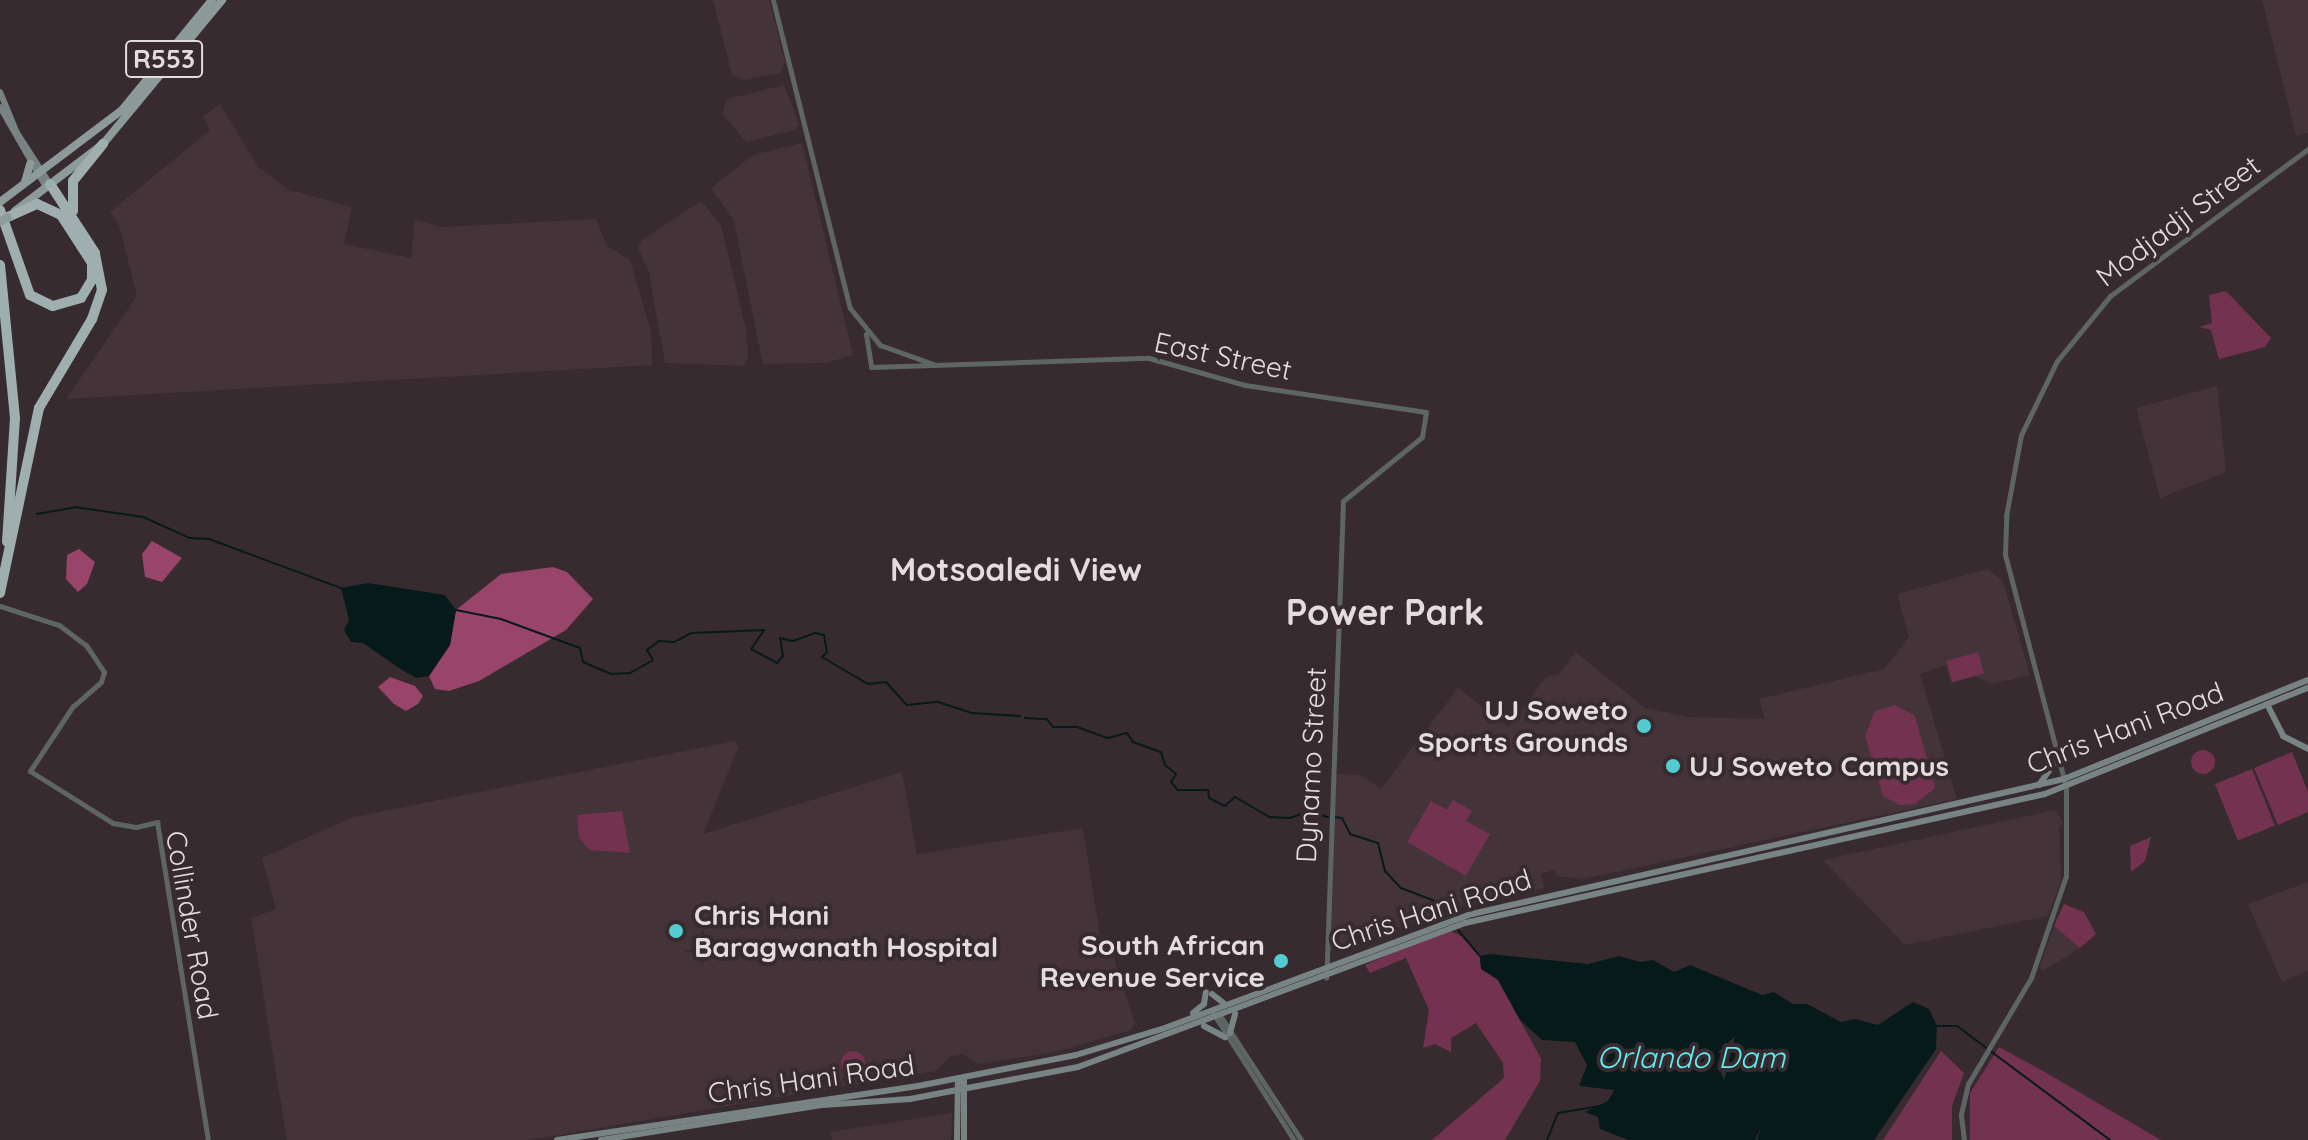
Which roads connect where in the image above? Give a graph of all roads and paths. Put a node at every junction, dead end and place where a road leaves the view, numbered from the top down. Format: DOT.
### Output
graph roads {
  1 [pos="212,0"];
  2 [pos="222,0"];
  3 [pos="773,0"];
  4 [pos="0,92"];
  5 [pos="0,107"];
  6 [pos="103,144"];
  7 [pos="2308,149"];
  8 [pos="30,164"];
  9 [pos="41,175"];
  10 [pos="22,186"];
  11 [pos="48,186"];
  12 [pos="0,202"];
  13 [pos="3,216"];
  14 [pos="76,228"];
  15 [pos="0,265"];
  16 [pos="866,334"];
  17 [pos="940,366"];
  18 [pos="1426,412"];
  19 [pos="0,584"];
  20 [pos="0,593"];
  21 [pos="0,606"];
  22 [pos="2308,680"];
  23 [pos="2308,688"];
  24 [pos="2266,702"];
  25 [pos="2308,749"];
  26 [pos="2058,758"];
  27 [pos="2065,783"];
  28 [pos="2036,787"];
  29 [pos="1612,881"];
  30 [pos="1614,890"];
  31 [pos="1324,967"];
  32 [pos="1326,978"];
  33 [pos="1225,1004"];
  34 [pos="1214,1008"];
  35 [pos="1237,1012"];
  36 [pos="1184,1019"];
  37 [pos="1218,1019"];
  38 [pos="1200,1026"];
  39 [pos="1227,1035"];
  40 [pos="961,1078"];
  41 [pos="983,1087"];
  42 [pos="962,1091"];
  43 [pos="941,1094"];
  44 [pos="962,1108"];
  45 [pos="582,1136"];
  46 [pos="614,1138"];
  47 [pos="208,1140"];
  48 [pos="557,1140"];
  49 [pos="601,1140"];
  50 [pos="957,1140"];
  51 [pos="964,1140"];
  52 [pos="1294,1140"];
  53 [pos="1301,1140"];
  54 [pos="1964,1140"];
  1 -- 9 [label="main road, R553"];
  2 -- 6 [label="main road, R553"];
  3 -- 16 [label="street"];
  4 -- 9 [label="main road"];
  5 -- 8 [label="main road"];
  6 -- 11 [label="main road, R553"];
  6 -- 14 [label="highway"];
  7 -- 26 [label="street, Modjadji Street"];
  8 -- 9 [label="main road"];
  8 -- 10 [label="main road"];
  9 -- 10 [label="main road, R553"];
  9 -- 11 [label="main road"];
  10 -- 12 [label="main road, R553"];
  11 -- 13 [label="main road, R553"];
  11 -- 14 [label="highway"];
  13 -- 14 [label="highway"];
  13 -- 14 [label="highway"];
  14 -- 20 [label="highway"];
  15 -- 19 [label="highway"];
  16 -- 17 [label="street"];
  16 -- 17 [label="street, East Street"];
  17 -- 18 [label="street, East Street"];
  18 -- 31 [label="street, Dynamo Street"];
  21 -- 47 [label="street, Collinder Road"];
  22 -- 24 [label="main road, Chris Hani Road"];
  23 -- 24 [label="main road, Chris Hani Road"];
  24 -- 25 [label="main road"];
  24 -- 27 [label="main road, Chris Hani Road"];
  26 -- 27 [label="street, Modjadji Street"];
  26 -- 28 [label="main road"];
  27 -- 28 [label="main road, Chris Hani Road"];
  27 -- 30 [label="main road, Chris Hani Road"];
  27 -- 54 [label="street, Modjadji Street"];
  28 -- 29 [label="main road, Chris Hani Road"];
  29 -- 30 [label="main road"];
  29 -- 31 [label="main road, Chris Hani Road"];
  30 -- 32 [label="main road, Chris Hani Road"];
  31 -- 32 [label="street, Dynamo Street"];
  31 -- 33 [label="main road, Chris Hani Road"];
  32 -- 35 [label="main road, Chris Hani Road"];
  33 -- 34 [label="main road, Chris Hani Road"];
  33 -- 36 [label="main road"];
  34 -- 36 [label="main road, Chris Hani Road"];
  34 -- 37 [label="street"];
  35 -- 37 [label="main road, Chris Hani Road"];
  35 -- 39 [label="main road"];
  36 -- 40 [label="main road, Chris Hani Road"];
  37 -- 38 [label="main road, Chris Hani Road"];
  37 -- 39 [label="street"];
  38 -- 39 [label="main road"];
  38 -- 41 [label="main road, Chris Hani Road"];
  39 -- 52 [label="street"];
  39 -- 53 [label="street"];
  40 -- 42 [label="main road"];
  40 -- 45 [label="main road, Chris Hani Road"];
  41 -- 42 [label="main road, Chris Hani Road"];
  41 -- 44 [label="main road"];
  42 -- 43 [label="main road, Chris Hani Road"];
  42 -- 44 [label="main road"];
  43 -- 44 [label="main road"];
  43 -- 46 [label="main road, Chris Hani Road"];
  44 -- 50 [label="main road"];
  44 -- 51 [label="main road"];
  45 -- 46 [label="main road"];
  45 -- 48 [label="main road, Chris Hani Road"];
  46 -- 49 [label="main road, Chris Hani Road"];
}
